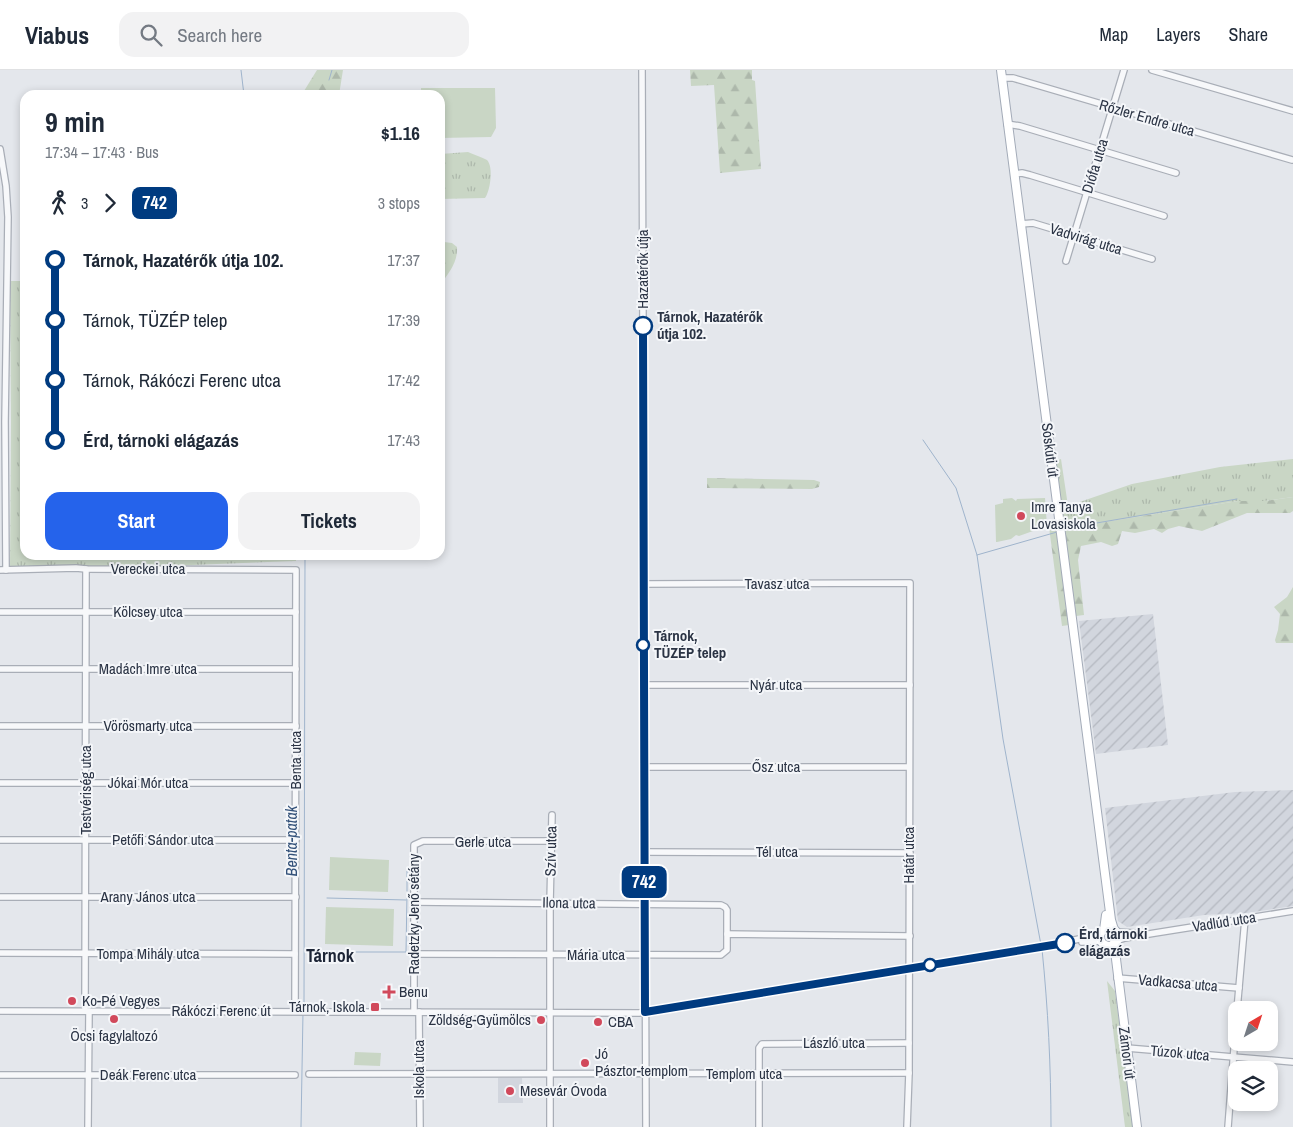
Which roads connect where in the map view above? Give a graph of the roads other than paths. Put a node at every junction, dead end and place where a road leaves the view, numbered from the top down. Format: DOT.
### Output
graph roads {
  1 [pos="642,70"];
  2 [pos="1124,70"];
  3 [pos="1152,70"];
  4 [pos="1001,74"];
  5 [pos="1112,108"];
  6 [pos="1293,111"];
  7 [pos="1007,124"];
  8 [pos="0,148"];
  9 [pos="1100,151"];
  10 [pos="1292,160"];
  11 [pos="1176,173"];
  12 [pos="1014,174"];
  13 [pos="1087,193"];
  14 [pos="1164,216"];
  15 [pos="1020,224"];
  16 [pos="1074,236"];
  17 [pos="1152,259"];
  18 [pos="1066,261"];
  19 [pos="3,284"];
  20 [pos="3,422"];
  21 [pos="86,569"];
  22 [pos="3,570"];
  23 [pos="296,570"];
  24 [pos="910,583"];
  25 [pos="643,584"];
  26 [pos="0,612"];
  27 [pos="86,612"];
  28 [pos="296,612"];
  29 [pos="0,669"];
  30 [pos="86,669"];
  31 [pos="296,669"];
  32 [pos="910,685"];
  33 [pos="643,686"];
  34 [pos="0,726"];
  35 [pos="86,726"];
  36 [pos="296,726"];
  37 [pos="644,767"];
  38 [pos="909,767"];
  39 [pos="0,783"];
  40 [pos="86,783"];
  41 [pos="296,783"];
  42 [pos="552,815"];
  43 [pos="0,840"];
  44 [pos="86,840"];
  45 [pos="296,840"];
  46 [pos="552,841"];
  47 [pos="414,846"];
  48 [pos="644,852"];
  49 [pos="910,853"];
  50 [pos="1103,860"];
  51 [pos="0,897"];
  52 [pos="85,897"];
  53 [pos="296,897"];
  54 [pos="414,902"];
  55 [pos="550,903"];
  56 [pos="644,904"];
  57 [pos="1293,911"];
  58 [pos="1244,920"];
  59 [pos="1103,931"];
  60 [pos="1115,931"];
  61 [pos="1155,933"];
  62 [pos="727,934"];
  63 [pos="910,936"];
  64 [pos="1115,942"];
  65 [pos="1062,943"];
  66 [pos="1104,943"];
  67 [pos="0,953"];
  68 [pos="85,954"];
  69 [pos="295,954"];
  70 [pos="414,954"];
  71 [pos="550,955"];
  72 [pos="644,955"];
  73 [pos="909,969"];
  74 [pos="1117,978"];
  75 [pos="1239,988"];
  76 [pos="1238,1001"];
  77 [pos="0,1011"];
  78 [pos="87,1011"];
  79 [pos="295,1011"];
  80 [pos="416,1012"];
  81 [pos="645,1012"];
  82 [pos="549,1013"];
  83 [pos="909,1043"];
  84 [pos="1127,1048"];
  85 [pos="1234,1051"];
  86 [pos="1234,1057"];
  87 [pos="1293,1062"];
  88 [pos="909,1073"];
  89 [pos="309,1074"];
  90 [pos="759,1074"];
  91 [pos="0,1075"];
  92 [pos="88,1075"];
  93 [pos="420,1075"];
  94 [pos="550,1075"];
  95 [pos="645,1075"];
  96 [pos="295,1076"];
  97 [pos="88,1127"];
  98 [pos="420,1127"];
  99 [pos="550,1127"];
  100 [pos="646,1127"];
  101 [pos="759,1127"];
  102 [pos="908,1127"];
  103 [pos="1137,1127"];
  104 [pos="1228,1127"];
  1 -- 25 [label="street, Hazatérők útja"];
  2 -- 5 [label="street, Diófa utca"];
  3 -- 6 [label="street"];
  4 -- 5 [label="street, Rőzler Endre utca"];
  4 -- 7 [label="main road, Sóskúti út"];
  5 -- 9 [label="street, Diófa utca"];
  5 -- 10 [label="street, Rőzler Endre utca"];
  7 -- 9 [label="street"];
  7 -- 12 [label="main road, Sóskúti út"];
  8 -- 19 [label="street"];
  9 -- 11 [label="street"];
  9 -- 13 [label="street, Diófa utca"];
  12 -- 13 [label="street"];
  12 -- 15 [label="main road, Sóskúti út"];
  13 -- 14 [label="street"];
  13 -- 16 [label="street, Diófa utca"];
  15 -- 16 [label="street, Vadvirág utca"];
  15 -- 50 [label="main road, Sóskúti út"];
  16 -- 17 [label="street, Vadvirág utca"];
  16 -- 18 [label="street, Diófa utca"];
  19 -- 20 [label="street"];
  20 -- 22 [label="street"];
  21 -- 22 [label="street, Vereckei utca"];
  21 -- 23 [label="street, Vereckei utca"];
  21 -- 27 [label="street, Testvériség utca"];
  23 -- 28 [label="street, Benta utca"];
  24 -- 25 [label="street, Tavasz utca"];
  24 -- 32 [label="street, Határ utca"];
  25 -- 33 [label="street, Hazatérők útja"];
  26 -- 27 [label="street, Kölcsey utca"];
  27 -- 28 [label="street, Kölcsey utca"];
  27 -- 30 [label="street, Testvériség utca"];
  28 -- 31 [label="street, Benta utca"];
  29 -- 30 [label="street, Madách Imre utca"];
  30 -- 31 [label="street, Madách Imre utca"];
  30 -- 35 [label="street, Testvériség utca"];
  31 -- 36 [label="street, Benta utca"];
  32 -- 33 [label="street, Nyár utca"];
  32 -- 38 [label="street, Határ utca"];
  33 -- 37 [label="street, Hazatérők útja"];
  34 -- 35 [label="street, Vörösmarty utca"];
  35 -- 36 [label="street, Vörösmarty utca"];
  35 -- 40 [label="street, Testvériség utca"];
  36 -- 41 [label="street, Benta utca"];
  37 -- 38 [label="street, Ősz utca"];
  37 -- 48 [label="street, Hazatérők útja"];
  38 -- 49 [label="street, Határ utca"];
  39 -- 40 [label="street, Jókai Mór utca"];
  40 -- 41 [label="street, Jókai Mór utca"];
  40 -- 44 [label="street, Testvériség utca"];
  41 -- 45 [label="street, Benta utca"];
  42 -- 46 [label="street, Szív utca"];
  43 -- 44 [label="street, Petőfi Sándor utca"];
  44 -- 45 [label="street, Petőfi Sándor utca"];
  44 -- 52 [label="street, Testvériség utca"];
  45 -- 53 [label="street, Benta utca"];
  46 -- 47 [label="street, Gerle utca"];
  46 -- 55 [label="street, Szív utca"];
  47 -- 54 [label="street, Radetzky Jenő sétány"];
  48 -- 49 [label="street, Tél utca"];
  48 -- 56 [label="street, Hazatérők útja"];
  49 -- 63 [label="street, Határ utca"];
  50 -- 59 [label="main road, Sóskúti út"];
  50 -- 60 [label="main road, Sóskúti út"];
  51 -- 52 [label="street, Arany János utca"];
  52 -- 53 [label="street, Arany János utca"];
  52 -- 68 [label="street, Testvériség utca"];
  53 -- 69 [label="street, Benta utca"];
  54 -- 55 [label="street, Ilona utca"];
  54 -- 70 [label="street, Radetzky Jenő sétány"];
  55 -- 56 [label="street, Ilona utca"];
  55 -- 71 [label="street, Szív utca"];
  56 -- 62 [label="street, Ilona utca"];
  56 -- 72 [label="street, Hazatérők útja"];
  57 -- 58 [label="street, Vadlúd utca"];
  58 -- 61 [label="street, Vadlúd utca"];
  58 -- 75 [label="street"];
  59 -- 60 [label="main road"];
  59 -- 65 [label="street"];
  59 -- 66 [label="main road"];
  60 -- 61 [label="street, Vadlúd utca"];
  60 -- 64 [label="main road"];
  61 -- 64 [label="street, Vadlúd utca"];
  62 -- 63 [label="street"];
  62 -- 72 [label="street, Mária utca"];
  63 -- 73 [label="street, Határ utca"];
  64 -- 66 [label="main road"];
  64 -- 74 [label="main road, Zámori út"];
  65 -- 66 [label="street"];
  65 -- 73 [label="street, Rákóczi Ferenc út"];
  66 -- 74 [label="main road, Zámori út"];
  67 -- 68 [label="street, Tompa Mihály utca"];
  68 -- 69 [label="street, Tompa Mihály utca"];
  68 -- 78 [label="street, Testvériség utca"];
  69 -- 79 [label="street, Benta utca"];
  70 -- 71 [label="street, Mária utca"];
  70 -- 80 [label="street, Radetzky Jenő sétány"];
  71 -- 72 [label="street, Mária utca"];
  71 -- 82 [label="street, Szív utca"];
  72 -- 81 [label="street, Hazatérők útja"];
  73 -- 81 [label="street, Rákóczi Ferenc út"];
  73 -- 83 [label="street, Határ utca"];
  74 -- 75 [label="street, Vadkacsa utca"];
  74 -- 84 [label="main road, Zámori út"];
  75 -- 76 [label="street"];
  77 -- 78 [label="street, Rákóczi Ferenc út"];
  78 -- 79 [label="street, Rákóczi Ferenc út"];
  78 -- 92 [label="street, Testvériség utca"];
  79 -- 80 [label="street, Rákóczi Ferenc út"];
  80 -- 82 [label="street, Rákóczi Ferenc út"];
  80 -- 93 [label="street, Iskola utca"];
  81 -- 82 [label="street, Rákóczi Ferenc út"];
  81 -- 95 [label="street, Hazatérők útja"];
  82 -- 94 [label="street, Szív utca"];
  83 -- 88 [label="street, Határ utca"];
  83 -- 90 [label="street, László utca"];
  84 -- 86 [label="street, Túzok utca"];
  84 -- 103 [label="main road, Zámori út"];
  85 -- 86 [label="street"];
  86 -- 87 [label="street, Túzok utca"];
  86 -- 104 [label="street"];
  88 -- 90 [label="street, Templom utca"];
  88 -- 102 [label="street, Határ utca"];
  89 -- 93 [label="street, Templom utca"];
  90 -- 95 [label="street, Templom utca"];
  90 -- 101 [label="street"];
  91 -- 92 [label="street, Deák Ferenc utca"];
  92 -- 96 [label="street, Deák Ferenc utca"];
  92 -- 97 [label="street, Testvériség utca"];
  93 -- 94 [label="street, Templom utca"];
  93 -- 98 [label="street, Iskola utca"];
  94 -- 95 [label="street, Templom utca"];
  94 -- 99 [label="street, Szív utca"];
  95 -- 100 [label="street, Hazatérők útja"];
}
